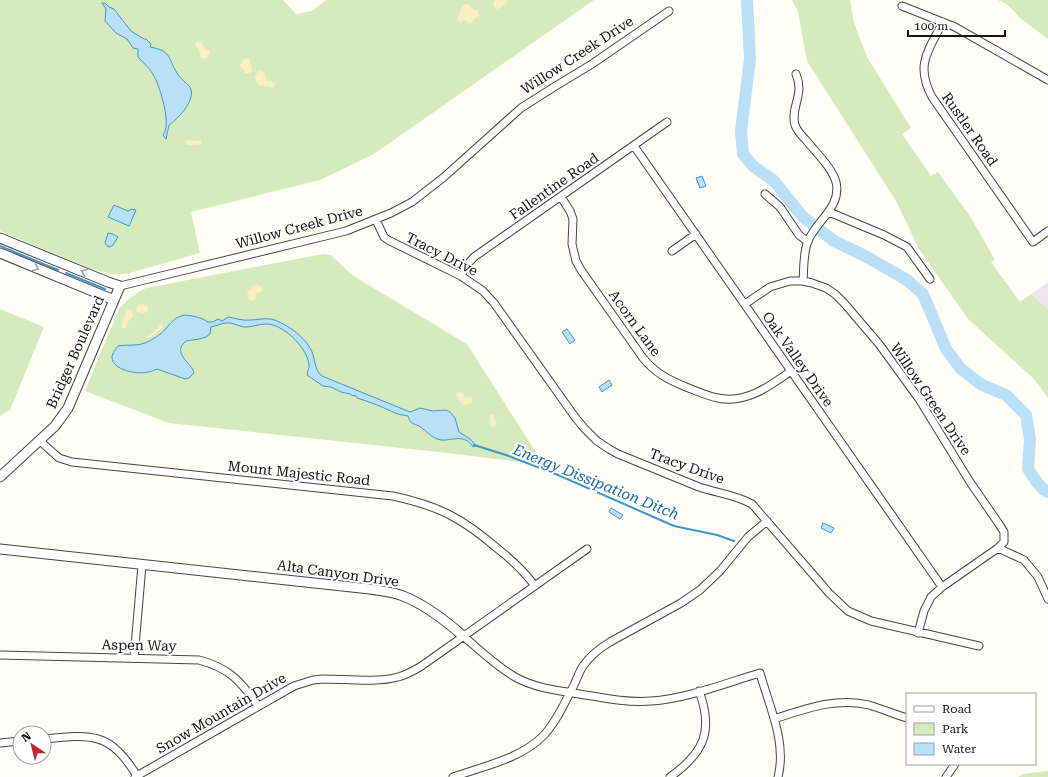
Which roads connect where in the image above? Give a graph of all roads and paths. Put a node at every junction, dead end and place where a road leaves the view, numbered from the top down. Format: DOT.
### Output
graph roads {
  1 [pos="902,6"];
  2 [pos="669,11"];
  3 [pos="943,22"];
  4 [pos="796,74"];
  5 [pos="1048,80"];
  6 [pos="667,122"];
  7 [pos="634,146"];
  8 [pos="764,194"];
  9 [pos="561,197"];
  10 [pos="828,212"];
  11 [pos="376,220"];
  12 [pos="1048,231"];
  13 [pos="696,234"];
  14 [pos="0,238"];
  15 [pos="809,239"];
  16 [pos="672,251"];
  17 [pos="0,253"];
  18 [pos="461,276"];
  19 [pos="930,279"];
  20 [pos="803,281"];
  21 [pos="120,286"];
  22 [pos="114,300"];
  23 [pos="744,304"];
  24 [pos="791,371"];
  25 [pos="40,441"];
  26 [pos="0,477"];
  27 [pos="767,521"];
  28 [pos="998,548"];
  29 [pos="0,549"];
  30 [pos="587,549"];
  31 [pos="142,565"];
  32 [pos="535,586"];
  33 [pos="942,587"];
  34 [pos="1048,599"];
  35 [pos="918,633"];
  36 [pos="463,636"];
  37 [pos="979,646"];
  38 [pos="0,655"];
  39 [pos="134,658"];
  40 [pos="699,691"];
  41 [pos="570,692"];
  42 [pos="258,706"];
  43 [pos="906,718"];
  44 [pos="774,719"];
  45 [pos="52,738"];
  46 [pos="12,742"];
  47 [pos="0,743"];
  48 [pos="954,765"];
  49 [pos="136,776"];
  50 [pos="453,777"];
  51 [pos="670,777"];
  52 [pos="778,777"];
  53 [pos="946,777"];
  1 -- 3 [label="street"];
  2 -- 11 [label="street, Willow Creek Drive"];
  3 -- 5 [label="street"];
  3 -- 12 [label="street, Rustler Road"];
  4 -- 10 [label="street"];
  6 -- 7 [label="street, Fallentine Road"];
  7 -- 9 [label="street, Fallentine Road"];
  7 -- 13 [label="street, Oak Valley Drive"];
  8 -- 15 [label="street"];
  9 -- 18 [label="street, Fallentine Road"];
  9 -- 24 [label="street, Acorn Lane"];
  10 -- 15 [label="street"];
  10 -- 19 [label="street"];
  11 -- 18 [label="street, Tracy Drive"];
  11 -- 21 [label="street, Willow Creek Drive"];
  13 -- 16 [label="street"];
  13 -- 23 [label="street, Oak Valley Drive"];
  21 -- 14 [label="street, one-way"];
  15 -- 20 [label="street"];
  17 -- 22 [label="street, one-way"];
  18 -- 27 [label="street, Tracy Drive"];
  20 -- 23 [label="street, Willow Green Drive"];
  20 -- 28 [label="street, Willow Green Drive"];
  21 -- 22 [label="street, Bridger Boulevard"];
  22 -- 25 [label="street, Bridger Boulevard"];
  23 -- 24 [label="street, Oak Valley Drive"];
  24 -- 33 [label="street, Oak Valley Drive"];
  25 -- 26 [label="street, Bridger Boulevard"];
  25 -- 32 [label="street, Mount Majestic Road"];
  27 -- 35 [label="street, Tracy Drive"];
  27 -- 41 [label="street"];
  28 -- 33 [label="street"];
  28 -- 34 [label="street"];
  29 -- 31 [label="street, Alta Canyon Drive"];
  30 -- 32 [label="street, Snow Mountain Drive"];
  31 -- 36 [label="street, Alta Canyon Drive"];
  31 -- 39 [label="street"];
  32 -- 36 [label="street, Snow Mountain Drive"];
  33 -- 35 [label="street"];
  35 -- 37 [label="street, Tracy Drive"];
  36 -- 41 [label="street, Alta Canyon Drive"];
  36 -- 42 [label="street, Snow Mountain Drive"];
  38 -- 39 [label="street, Aspen Way"];
  39 -- 42 [label="street, Aspen Way"];
  40 -- 41 [label="street, Alta Canyon Drive"];
  40 -- 44 [label="street, Alta Canyon Drive"];
  40 -- 51 [label="street"];
  41 -- 50 [label="street"];
  42 -- 49 [label="street, Snow Mountain Drive"];
  43 -- 44 [label="street"];
  44 -- 52 [label="street"];
  45 -- 49 [label="street"];
  46 -- 47 [label="street"];
  48 -- 53 [label="street"];
}
